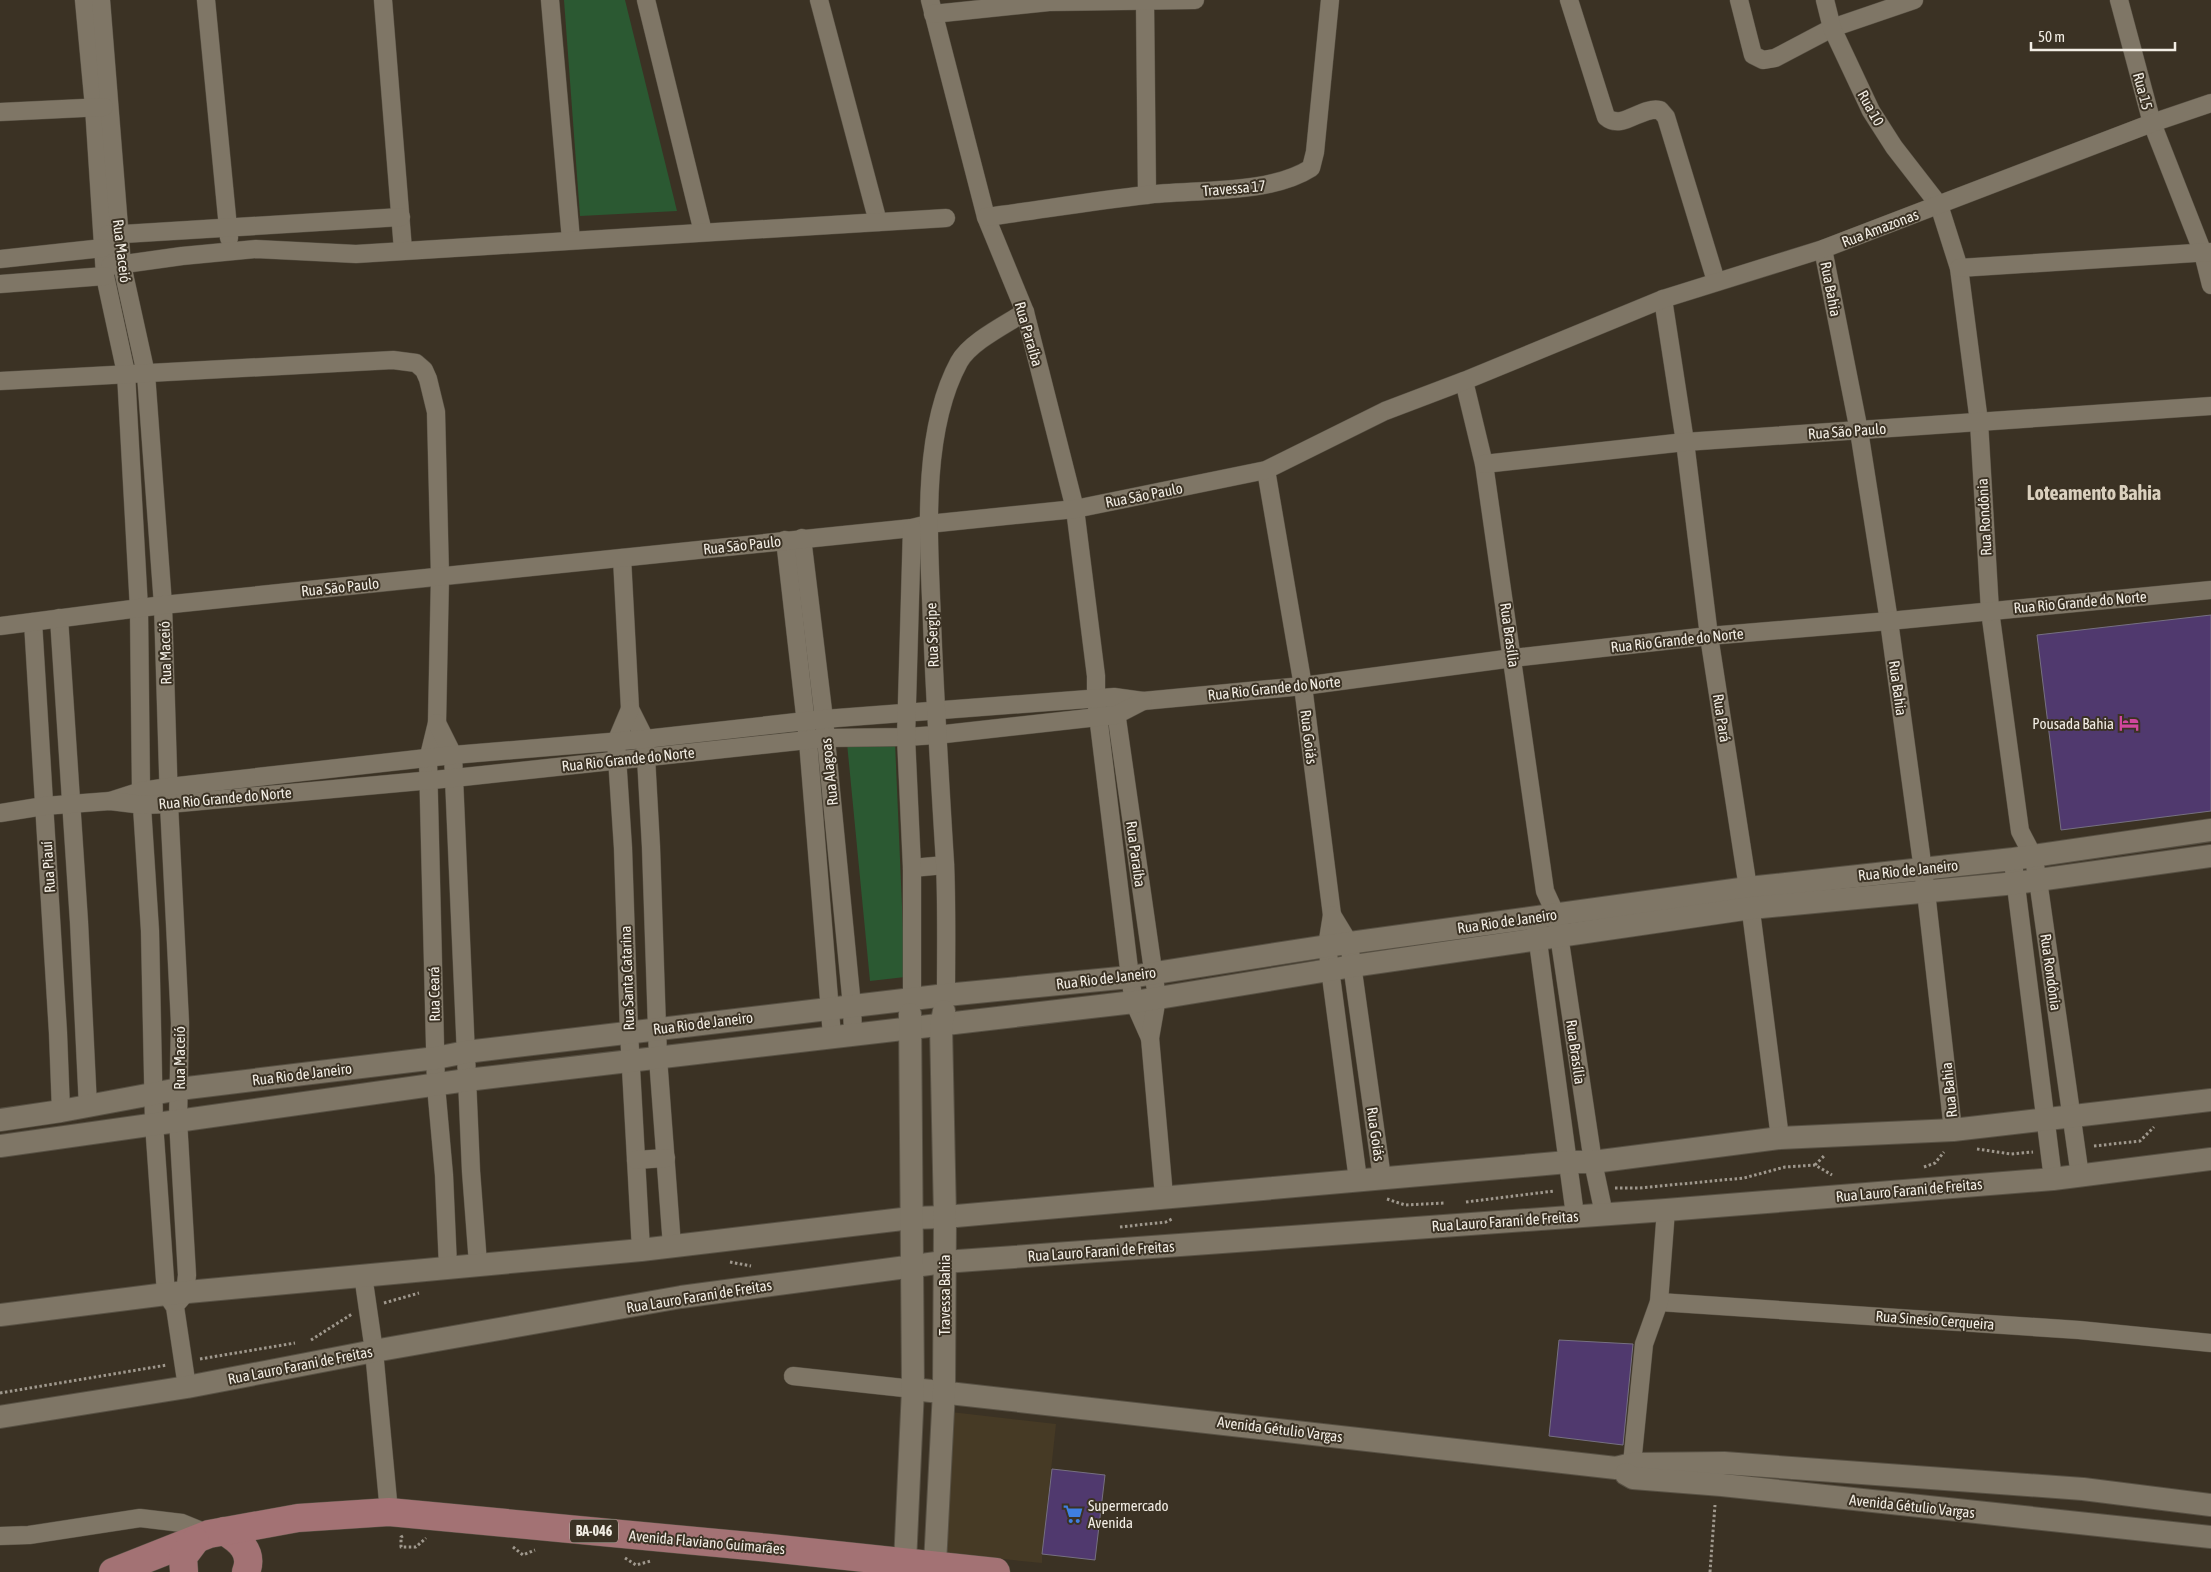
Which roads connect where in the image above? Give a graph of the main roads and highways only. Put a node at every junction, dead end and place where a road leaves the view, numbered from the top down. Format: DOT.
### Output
graph roads {
  1 [pos="209,1535"];
  2 [pos="113,1572"];
  3 [pos="184,1572"];
  4 [pos="246,1572"];
  5 [pos="996,1572"];
  1 -- 2 [label="main road, Avenida Flaviano Guimarães / BA-046"];
  1 -- 3 [label="main road"];
  1 -- 4 [label="main road"];
  1 -- 5 [label="main road, Avenida Flaviano Guimarães / BA-046"];
}
